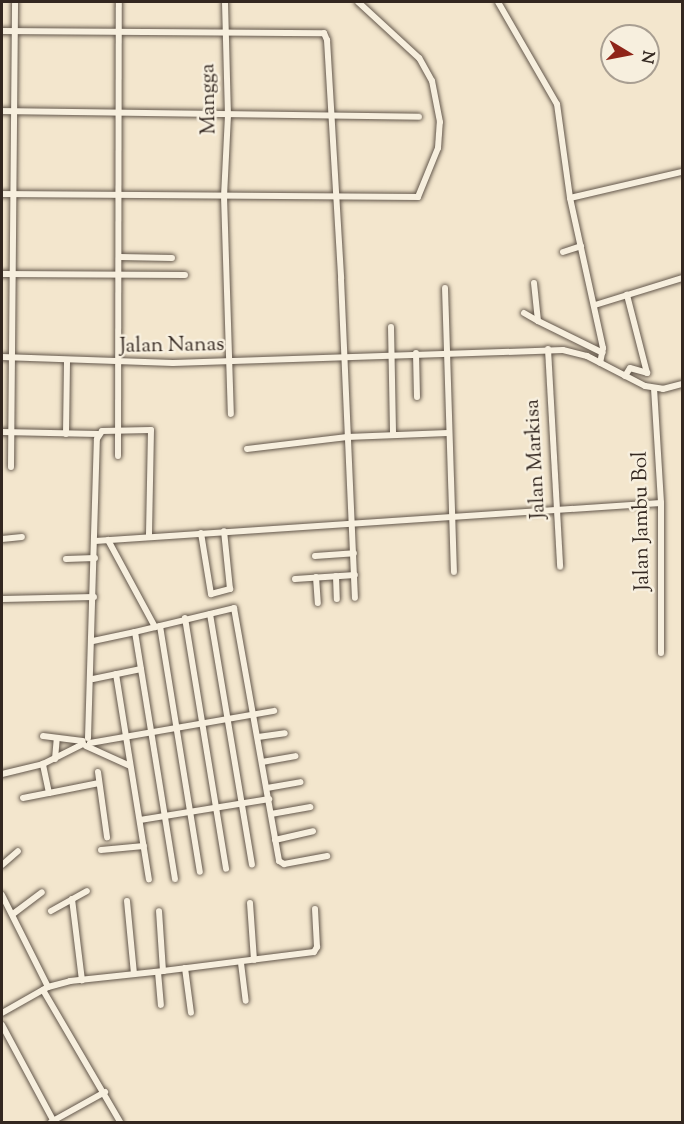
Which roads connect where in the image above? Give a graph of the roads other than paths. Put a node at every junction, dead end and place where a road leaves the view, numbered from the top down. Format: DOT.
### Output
graph roads {
  1 [pos="15,2"];
  2 [pos="119,2"];
  3 [pos="225,2"];
  4 [pos="358,2"];
  5 [pos="498,2"];
  6 [pos="224,30"];
  7 [pos="15,31"];
  8 [pos="2,32"];
  9 [pos="120,33"];
  10 [pos="2,111"];
  11 [pos="16,111"];
  12 [pos="118,114"];
  13 [pos="228,115"];
  14 [pos="331,116"];
  15 [pos="419,117"];
  16 [pos="682,172"];
  17 [pos="119,193"];
  18 [pos="2,194"];
  19 [pos="15,194"];
  20 [pos="224,196"];
  21 [pos="334,197"];
  22 [pos="570,198"];
  23 [pos="581,246"];
  24 [pos="563,252"];
  25 [pos="120,257"];
  26 [pos="172,258"];
  27 [pos="2,274"];
  28 [pos="13,275"];
  29 [pos="120,275"];
  30 [pos="185,276"];
  31 [pos="682,278"];
  32 [pos="534,283"];
  33 [pos="445,288"];
  34 [pos="627,295"];
  35 [pos="595,305"];
  36 [pos="524,313"];
  37 [pos="538,321"];
  38 [pos="390,327"];
  39 [pos="548,349"];
  40 [pos="446,352"];
  41 [pos="416,353"];
  42 [pos="392,354"];
  43 [pos="344,356"];
  44 [pos="2,357"];
  45 [pos="14,358"];
  46 [pos="602,358"];
  47 [pos="67,361"];
  48 [pos="229,361"];
  49 [pos="120,364"];
  50 [pos="625,376"];
  51 [pos="682,384"];
  52 [pos="654,388"];
  53 [pos="417,397"];
  54 [pos="231,414"];
  55 [pos="119,429"];
  56 [pos="2,432"];
  57 [pos="12,433"];
  58 [pos="448,433"];
  59 [pos="66,434"];
  60 [pos="98,434"];
  61 [pos="393,435"];
  62 [pos="347,437"];
  63 [pos="247,449"];
  64 [pos="118,456"];
  65 [pos="11,467"];
  66 [pos="661,503"];
  67 [pos="554,510"];
  68 [pos="452,515"];
  69 [pos="352,522"];
  70 [pos="224,531"];
  71 [pos="201,533"];
  72 [pos="22,537"];
  73 [pos="149,537"];
  74 [pos="2,538"];
  75 [pos="108,540"];
  76 [pos="95,542"];
  77 [pos="354,552"];
  78 [pos="315,556"];
  79 [pos="66,558"];
  80 [pos="95,558"];
  81 [pos="560,567"];
  82 [pos="454,572"];
  83 [pos="355,575"];
  84 [pos="336,576"];
  85 [pos="316,577"];
  86 [pos="295,579"];
  87 [pos="94,597"];
  88 [pos="355,598"];
  89 [pos="2,599"];
  90 [pos="337,599"];
  91 [pos="318,603"];
  92 [pos="210,614"];
  93 [pos="185,618"];
  94 [pos="157,626"];
  95 [pos="135,632"];
  96 [pos="93,641"];
  97 [pos="661,653"];
  98 [pos="141,669"];
  99 [pos="116,674"];
  100 [pos="93,679"];
  101 [pos="274,711"];
  102 [pos="255,715"];
  103 [pos="228,719"];
  104 [pos="203,723"];
  105 [pos="177,728"];
  106 [pos="152,731"];
  107 [pos="285,733"];
  108 [pos="43,736"];
  109 [pos="125,736"];
  110 [pos="258,737"];
  111 [pos="57,738"];
  112 [pos="86,742"];
  113 [pos="295,756"];
  114 [pos="55,759"];
  115 [pos="262,762"];
  116 [pos="43,764"];
  117 [pos="130,766"];
  118 [pos="98,772"];
  119 [pos="2,774"];
  120 [pos="300,782"];
  121 [pos="99,783"];
  122 [pos="267,789"];
  123 [pos="49,793"];
  124 [pos="23,798"];
  125 [pos="269,799"];
  126 [pos="243,803"];
  127 [pos="310,807"];
  128 [pos="216,808"];
  129 [pos="191,811"];
  130 [pos="271,814"];
  131 [pos="166,816"];
  132 [pos="140,820"];
  133 [pos="313,831"];
  134 [pos="107,837"];
  135 [pos="275,840"];
  136 [pos="144,846"];
  137 [pos="101,850"];
  138 [pos="18,851"];
  139 [pos="327,856"];
  140 [pos="2,865"];
  141 [pos="252,865"];
  142 [pos="226,869"];
  143 [pos="200,872"];
  144 [pos="149,879"];
  145 [pos="175,879"];
  146 [pos="87,891"];
  147 [pos="42,892"];
  148 [pos="2,895"];
  149 [pos="72,899"];
  150 [pos="127,901"];
  151 [pos="250,903"];
  152 [pos="315,909"];
  153 [pos="51,911"];
  154 [pos="159,911"];
  155 [pos="13,914"];
  156 [pos="254,960"];
  157 [pos="241,963"];
  158 [pos="184,968"];
  159 [pos="160,971"];
  160 [pos="134,974"];
  161 [pos="82,980"];
  162 [pos="45,989"];
  163 [pos="246,1001"];
  164 [pos="161,1005"];
  165 [pos="2,1013"];
  166 [pos="191,1013"];
  167 [pos="2,1025"];
  168 [pos="105,1092"];
  169 [pos="52,1122"];
  170 [pos="120,1122"];
  1 -- 7 [label="street"];
  2 -- 9 [label="street"];
  3 -- 6 [label="street, Mangga"];
  4 -- 21 [label="street"];
  5 -- 22 [label="street"];
  6 -- 9 [label="street"];
  6 -- 13 [label="street, Mangga"];
  6 -- 14 [label="street"];
  7 -- 8 [label="street"];
  7 -- 9 [label="street"];
  7 -- 11 [label="street"];
  9 -- 12 [label="street"];
  10 -- 11 [label="street"];
  11 -- 12 [label="street"];
  11 -- 19 [label="street"];
  12 -- 13 [label="street"];
  12 -- 17 [label="street"];
  13 -- 14 [label="street"];
  13 -- 20 [label="street, Mangga"];
  14 -- 15 [label="street"];
  14 -- 21 [label="street"];
  16 -- 22 [label="street"];
  17 -- 19 [label="street"];
  17 -- 20 [label="street"];
  17 -- 25 [label="street"];
  18 -- 19 [label="street"];
  19 -- 28 [label="street"];
  20 -- 21 [label="street"];
  20 -- 48 [label="street, Mangga"];
  21 -- 43 [label="street"];
  22 -- 23 [label="street"];
  23 -- 24 [label="street"];
  23 -- 35 [label="street"];
  25 -- 26 [label="street"];
  25 -- 29 [label="street"];
  27 -- 28 [label="street"];
  28 -- 29 [label="street"];
  28 -- 45 [label="street"];
  29 -- 30 [label="street"];
  29 -- 49 [label="street"];
  31 -- 34 [label="street"];
  32 -- 37 [label="street"];
  33 -- 40 [label="street"];
  34 -- 35 [label="street"];
  34 -- 50 [label="street"];
  35 -- 46 [label="street"];
  36 -- 37 [label="street"];
  37 -- 46 [label="street"];
  38 -- 42 [label="street"];
  39 -- 40 [label="street, Jalan Nanas"];
  39 -- 46 [label="street, Jalan Nanas"];
  39 -- 67 [label="street, Jalan Markisa"];
  40 -- 41 [label="street, Jalan Nanas"];
  40 -- 58 [label="street"];
  41 -- 42 [label="street, Jalan Nanas"];
  41 -- 53 [label="street"];
  42 -- 43 [label="street, Jalan Nanas"];
  42 -- 61 [label="street"];
  43 -- 48 [label="street, Jalan Nanas"];
  43 -- 62 [label="street"];
  44 -- 45 [label="street, Jalan Nanas"];
  45 -- 47 [label="street, Jalan Nanas"];
  45 -- 57 [label="street"];
  46 -- 50 [label="street"];
  47 -- 49 [label="street, Jalan Nanas"];
  47 -- 59 [label="street"];
  48 -- 49 [label="street, Jalan Nanas"];
  48 -- 54 [label="street, Mangga"];
  49 -- 55 [label="street"];
  50 -- 52 [label="street"];
  51 -- 52 [label="street"];
  52 -- 66 [label="street, Jalan Jambu Bol"];
  55 -- 60 [label="street"];
  55 -- 64 [label="street"];
  55 -- 73 [label="street"];
  56 -- 57 [label="street"];
  57 -- 59 [label="street"];
  57 -- 65 [label="street"];
  58 -- 61 [label="street"];
  58 -- 68 [label="street"];
  59 -- 60 [label="street"];
  60 -- 76 [label="street"];
  61 -- 62 [label="street"];
  62 -- 63 [label="street"];
  62 -- 69 [label="street"];
  66 -- 67 [label="street"];
  66 -- 97 [label="street, Jalan Jambu Bol"];
  67 -- 68 [label="street"];
  67 -- 81 [label="street, Jalan Markisa"];
  68 -- 69 [label="street"];
  68 -- 82 [label="street"];
  69 -- 70 [label="street"];
  69 -- 77 [label="street"];
  70 -- 71 [label="street"];
  70 -- 71 [label="street"];
  71 -- 73 [label="street"];
  72 -- 74 [label="street"];
  73 -- 75 [label="street"];
  75 -- 76 [label="street"];
  75 -- 94 [label="street"];
  76 -- 80 [label="street"];
  77 -- 78 [label="street"];
  77 -- 83 [label="street"];
  79 -- 80 [label="street"];
  80 -- 87 [label="street"];
  83 -- 84 [label="street"];
  83 -- 88 [label="street"];
  84 -- 85 [label="street"];
  84 -- 90 [label="street"];
  85 -- 86 [label="street"];
  85 -- 91 [label="street"];
  87 -- 89 [label="street"];
  87 -- 96 [label="street"];
  92 -- 93 [label="street"];
  92 -- 102 [label="street"];
  92 -- 103 [label="street"];
  93 -- 94 [label="street"];
  93 -- 104 [label="street"];
  94 -- 95 [label="street"];
  94 -- 105 [label="street"];
  95 -- 96 [label="street"];
  95 -- 98 [label="street"];
  96 -- 100 [label="street"];
  98 -- 99 [label="street"];
  98 -- 106 [label="street"];
  99 -- 100 [label="street"];
  99 -- 109 [label="street"];
  100 -- 112 [label="street"];
  101 -- 102 [label="street"];
  102 -- 103 [label="street"];
  102 -- 110 [label="street"];
  103 -- 104 [label="street"];
  103 -- 126 [label="street"];
  104 -- 105 [label="street"];
  104 -- 128 [label="street"];
  105 -- 106 [label="street"];
  105 -- 129 [label="street"];
  106 -- 109 [label="street"];
  106 -- 131 [label="street"];
  107 -- 110 [label="street"];
  108 -- 111 [label="street"];
  109 -- 112 [label="street"];
  109 -- 117 [label="street"];
  110 -- 115 [label="street"];
  111 -- 112 [label="street"];
  111 -- 114 [label="street"];
  112 -- 114 [label="street"];
  112 -- 117 [label="street"];
  113 -- 115 [label="street"];
  114 -- 116 [label="street"];
  115 -- 122 [label="street"];
  116 -- 119 [label="street"];
  116 -- 123 [label="street"];
  117 -- 132 [label="street"];
  118 -- 121 [label="street"];
  120 -- 122 [label="street"];
  121 -- 123 [label="street"];
  121 -- 134 [label="street"];
  122 -- 125 [label="street"];
  123 -- 124 [label="street"];
  125 -- 126 [label="street"];
  125 -- 130 [label="street"];
  126 -- 128 [label="street"];
  126 -- 141 [label="street"];
  127 -- 130 [label="street"];
  128 -- 129 [label="street"];
  128 -- 142 [label="street"];
  129 -- 131 [label="street"];
  129 -- 143 [label="street"];
  130 -- 135 [label="street"];
  131 -- 132 [label="street"];
  131 -- 145 [label="street"];
  132 -- 136 [label="street"];
  133 -- 135 [label="street"];
  135 -- 139 [label="street"];
  136 -- 137 [label="street"];
  136 -- 144 [label="street"];
  138 -- 140 [label="street"];
  146 -- 149 [label="street"];
  147 -- 155 [label="street"];
  148 -- 155 [label="street"];
  149 -- 153 [label="street"];
  149 -- 161 [label="street"];
  150 -- 160 [label="street"];
  151 -- 156 [label="street"];
  152 -- 156 [label="street"];
  154 -- 159 [label="street"];
  155 -- 162 [label="street"];
  156 -- 157 [label="street"];
  157 -- 158 [label="street"];
  157 -- 163 [label="street"];
  158 -- 159 [label="street"];
  158 -- 166 [label="street"];
  159 -- 160 [label="street"];
  159 -- 164 [label="street"];
  160 -- 161 [label="street"];
  161 -- 162 [label="street"];
  162 -- 165 [label="street"];
  162 -- 168 [label="street"];
  167 -- 169 [label="street"];
  168 -- 169 [label="street"];
  168 -- 170 [label="street"];
}
